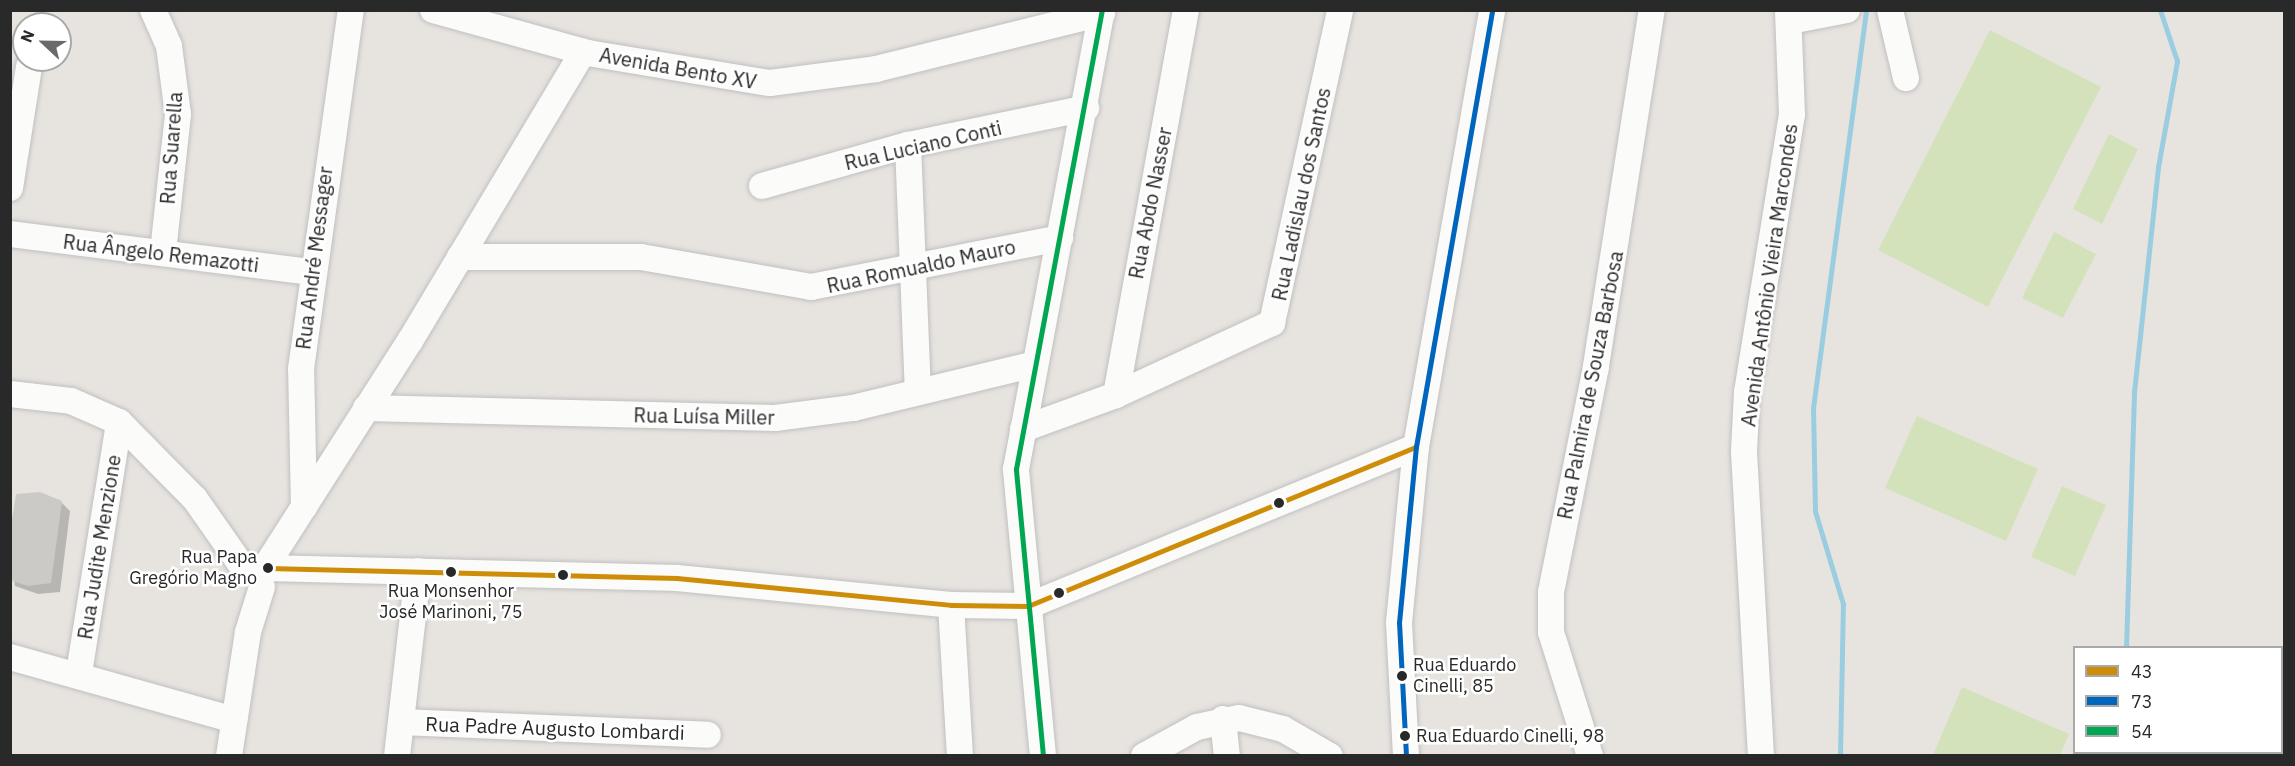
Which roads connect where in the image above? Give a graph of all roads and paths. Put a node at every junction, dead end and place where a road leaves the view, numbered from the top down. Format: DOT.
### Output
graph roads {
  1 [pos="153,10"];
  2 [pos="351,10"];
  3 [pos="433,10"];
  4 [pos="1186,10"];
  5 [pos="1340,10"];
  6 [pos="1492,10"];
  7 [pos="1652,10"];
  8 [pos="1848,10"];
  9 [pos="1890,10"];
  10 [pos="1102,12"];
  11 [pos="1789,16"];
  12 [pos="583,52"];
  13 [pos="28,72"];
  14 [pos="1906,78"];
  15 [pos="1086,108"];
  16 [pos="908,145"];
  17 [pos="762,186"];
  18 [pos="10,188"];
  19 [pos="10,234"];
  20 [pos="1060,238"];
  21 [pos="163,253"];
  22 [pos="460,257"];
  23 [pos="911,267"];
  24 [pos="311,272"];
  25 [pos="1035,364"];
  26 [pos="918,392"];
  27 [pos="10,394"];
  28 [pos="1116,395"];
  29 [pos="366,408"];
  30 [pos="119,422"];
  31 [pos="1023,429"];
  32 [pos="1416,447"];
  33 [pos="298,516"];
  34 [pos="321,571"];
  35 [pos="418,571"];
  36 [pos="258,572"];
  37 [pos="951,605"];
  38 [pos="1028,606"];
  39 [pos="10,657"];
  40 [pos="79,673"];
  41 [pos="1223,719"];
  42 [pos="234,720"];
  43 [pos="402,722"];
  44 [pos="708,735"];
  45 [pos="229,756"];
  46 [pos="397,756"];
  47 [pos="960,756"];
  48 [pos="1043,756"];
  49 [pos="1144,756"];
  50 [pos="1227,756"];
  51 [pos="1330,756"];
  52 [pos="1406,756"];
  53 [pos="1590,756"];
  54 [pos="1761,756"];
  1 -- 21 [label="street, Rua Suarella"];
  2 -- 24 [label="street, Rua André Messager"];
  3 -- 12 [label="street, Avenida Bento XV"];
  4 -- 28 [label="street, Rua Abdo Nasser"];
  5 -- 28 [label="street, Rua Ladislau dos Santos"];
  6 -- 32 [label="street"];
  7 -- 53 [label="street, Rua Palmira de Souza Barbosa"];
  8 -- 11 [label="street"];
  9 -- 14 [label="street"];
  10 -- 12 [label="street, Avenida Bento XV"];
  10 -- 15 [label="street"];
  11 -- 54 [label="street, Avenida Antônio Vieira Marcondes"];
  12 -- 22 [label="street"];
  13 -- 18 [label="street"];
  15 -- 16 [label="street, Rua Luciano Conti"];
  15 -- 20 [label="street"];
  16 -- 17 [label="street, Rua Luciano Conti"];
  16 -- 23 [label="street"];
  19 -- 21 [label="street, Rua Ângelo Remazotti"];
  20 -- 23 [label="street, Rua Romualdo Mauro"];
  20 -- 25 [label="street"];
  21 -- 24 [label="street, Rua Ângelo Remazotti"];
  22 -- 23 [label="street, Rua Romualdo Mauro"];
  22 -- 29 [label="street"];
  23 -- 26 [label="street"];
  24 -- 33 [label="street, Rua André Messager"];
  25 -- 26 [label="street, Rua Luísa Miller"];
  25 -- 31 [label="street"];
  26 -- 29 [label="street, Rua Luísa Miller"];
  27 -- 30 [label="street"];
  28 -- 31 [label="street, Rua Ladislau dos Santos"];
  29 -- 33 [label="street"];
  30 -- 36 [label="street"];
  30 -- 40 [label="street, Rua Judite Menzione"];
  31 -- 38 [label="street"];
  32 -- 38 [label="street"];
  32 -- 52 [label="street"];
  33 -- 34 [label="street, Rua André Messager"];
  33 -- 36 [label="street"];
  34 -- 35 [label="street"];
  34 -- 36 [label="street"];
  35 -- 37 [label="street"];
  35 -- 43 [label="street"];
  36 -- 42 [label="street"];
  37 -- 38 [label="street"];
  37 -- 47 [label="street"];
  38 -- 48 [label="street"];
  39 -- 40 [label="street"];
  40 -- 42 [label="street"];
  41 -- 49 [label="street"];
  41 -- 50 [label="street"];
  41 -- 51 [label="street"];
  42 -- 45 [label="street"];
  43 -- 44 [label="street, Rua Padre Augusto Lombardi"];
  43 -- 46 [label="street"];
}
